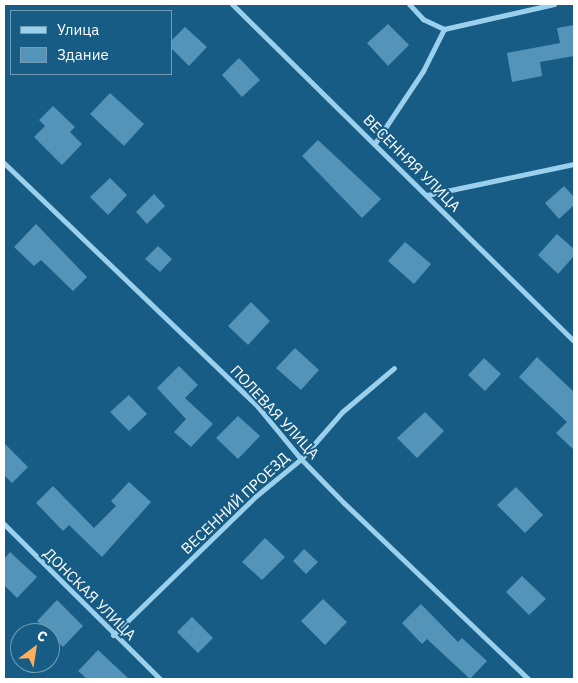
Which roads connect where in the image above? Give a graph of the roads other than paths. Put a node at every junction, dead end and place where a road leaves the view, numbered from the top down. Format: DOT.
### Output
graph roads {
  1 [pos="232,4"];
  2 [pos="409,4"];
  3 [pos="554,4"];
  4 [pos="444,28"];
  5 [pos="375,143"];
  6 [pos="4,163"];
  7 [pos="574,164"];
  8 [pos="427,195"];
  9 [pos="574,341"];
  10 [pos="394,368"];
  11 [pos="301,459"];
  12 [pos="4,524"];
  13 [pos="113,636"];
  14 [pos="160,679"];
  15 [pos="528,679"];
  1 -- 5 [label="street, ВЕСЕННЯЯ УЛИЦА"];
  2 -- 4 [label="street"];
  3 -- 4 [label="street"];
  4 -- 5 [label="street"];
  5 -- 8 [label="street, ВЕСЕННЯЯ УЛИЦА"];
  6 -- 11 [label="street, ПОЛЕВАЯ УЛИЦА"];
  7 -- 8 [label="street"];
  8 -- 9 [label="street, ВЕСЕННЯЯ УЛИЦА"];
  10 -- 11 [label="street, ВЕСЕННИЙ ПРОЕЗД"];
  11 -- 13 [label="street, ВЕСЕННИЙ ПРОЕЗД"];
  11 -- 15 [label="street, ПОЛЕВАЯ УЛИЦА"];
  12 -- 13 [label="street, ДОНСКАЯ УЛИЦА"];
  13 -- 14 [label="street, ДОНСКАЯ УЛИЦА"];
}
